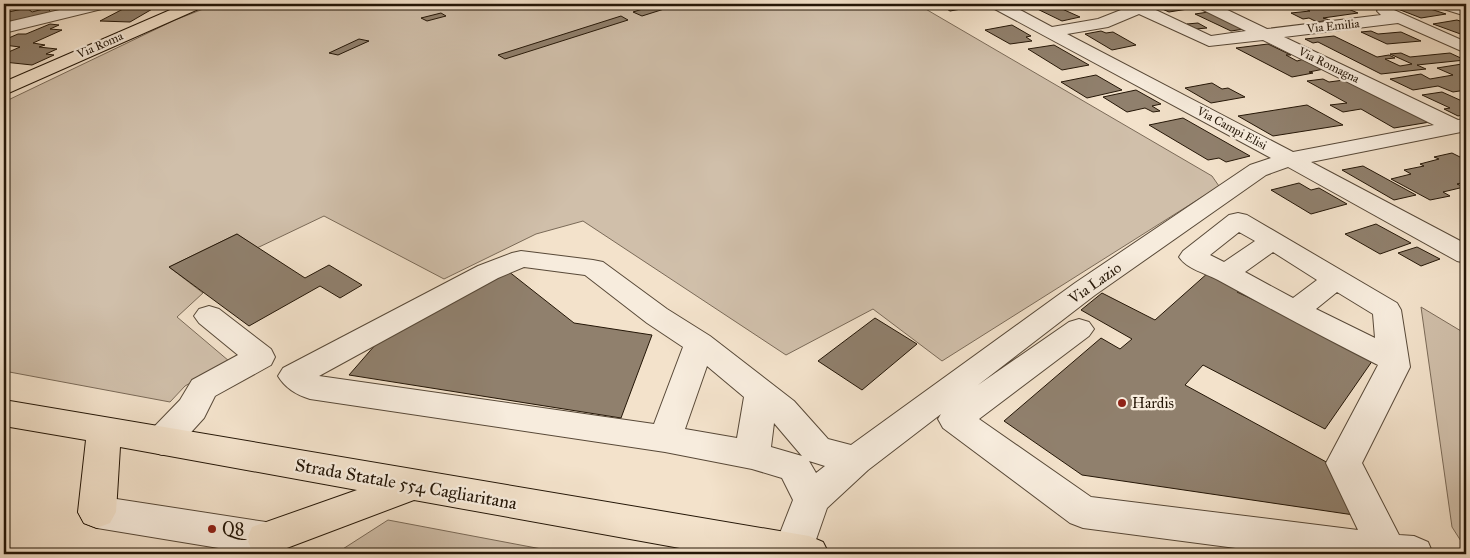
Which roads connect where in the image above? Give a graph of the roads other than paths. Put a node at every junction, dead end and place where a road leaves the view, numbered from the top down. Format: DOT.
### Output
graph roads {
  1 [pos="104,4"];
  2 [pos="197,4"];
  3 [pos="997,4"];
  4 [pos="1203,4"];
  5 [pos="1443,4"];
  6 [pos="1135,6"];
  7 [pos="1372,6"];
  8 [pos="1466,11"];
  9 [pos="1401,18"];
  10 [pos="4,28"];
  11 [pos="1050,32"];
  12 [pos="1266,33"];
  13 [pos="1466,48"];
  14 [pos="4,89"];
  15 [pos="1461,126"];
  16 [pos="1290,159"];
  17 [pos="1272,241"];
  18 [pos="1466,256"];
  19 [pos="1226,273"];
  20 [pos="1335,279"];
  21 [pos="1295,311"];
  22 [pos="209,316"];
  23 [pos="1079,329"];
  24 [pos="699,343"];
  25 [pos="1393,359"];
  26 [pos="761,393"];
  27 [pos="4,413"];
  28 [pos="104,430"];
  29 [pos="665,439"];
  30 [pos="162,441"];
  31 [pos="752,455"];
  32 [pos="856,460"];
  33 [pos="414,485"];
  34 [pos="812,499"];
  35 [pos="97,512"];
  36 [pos="266,539"];
  37 [pos="1401,552"];
  38 [pos="801,553"];
  1 -- 10 [label="street"];
  2 -- 14 [label="main road, Via Roma"];
  3 -- 11 [label="street, Via Campi Elisi"];
  4 -- 12 [label="street, Via Romagna"];
  5 -- 8 [label="street"];
  6 -- 11 [label="street"];
  6 -- 12 [label="street, Via Emilia"];
  7 -- 9 [label="street"];
  9 -- 12 [label="street, Via Emilia"];
  9 -- 13 [label="street"];
  11 -- 16 [label="street, Via Campi Elisi"];
  12 -- 15 [label="street, Via Romagna"];
  15 -- 16 [label="street, Via Lazio"];
  16 -- 18 [label="street, Via Campi Elisi"];
  16 -- 32 [label="street, Via Lazio"];
  17 -- 19 [label="street"];
  17 -- 19 [label="street"];
  17 -- 20 [label="street"];
  19 -- 21 [label="street"];
  20 -- 21 [label="street"];
  20 -- 25 [label="street"];
  21 -- 25 [label="street"];
  22 -- 30 [label="street"];
  23 -- 37 [label="street"];
  24 -- 26 [label="street"];
  24 -- 29 [label="street"];
  24 -- 29 [label="street"];
  25 -- 37 [label="street"];
  26 -- 31 [label="street"];
  26 -- 32 [label="street"];
  27 -- 28 [label="main road, Strada Statale 554 Cagliaritana"];
  28 -- 30 [label="main road, Strada Statale 554 Cagliaritana"];
  28 -- 35 [label="main road"];
  29 -- 31 [label="street"];
  30 -- 33 [label="main road, Strada Statale 554 Cagliaritana"];
  31 -- 34 [label="street"];
  32 -- 34 [label="street, Via Lazio"];
  33 -- 36 [label="main road"];
  33 -- 38 [label="main road, Strada Statale 554 Cagliaritana"];
  34 -- 38 [label="street, Via Lazio"];
  35 -- 36 [label="street"];
}
